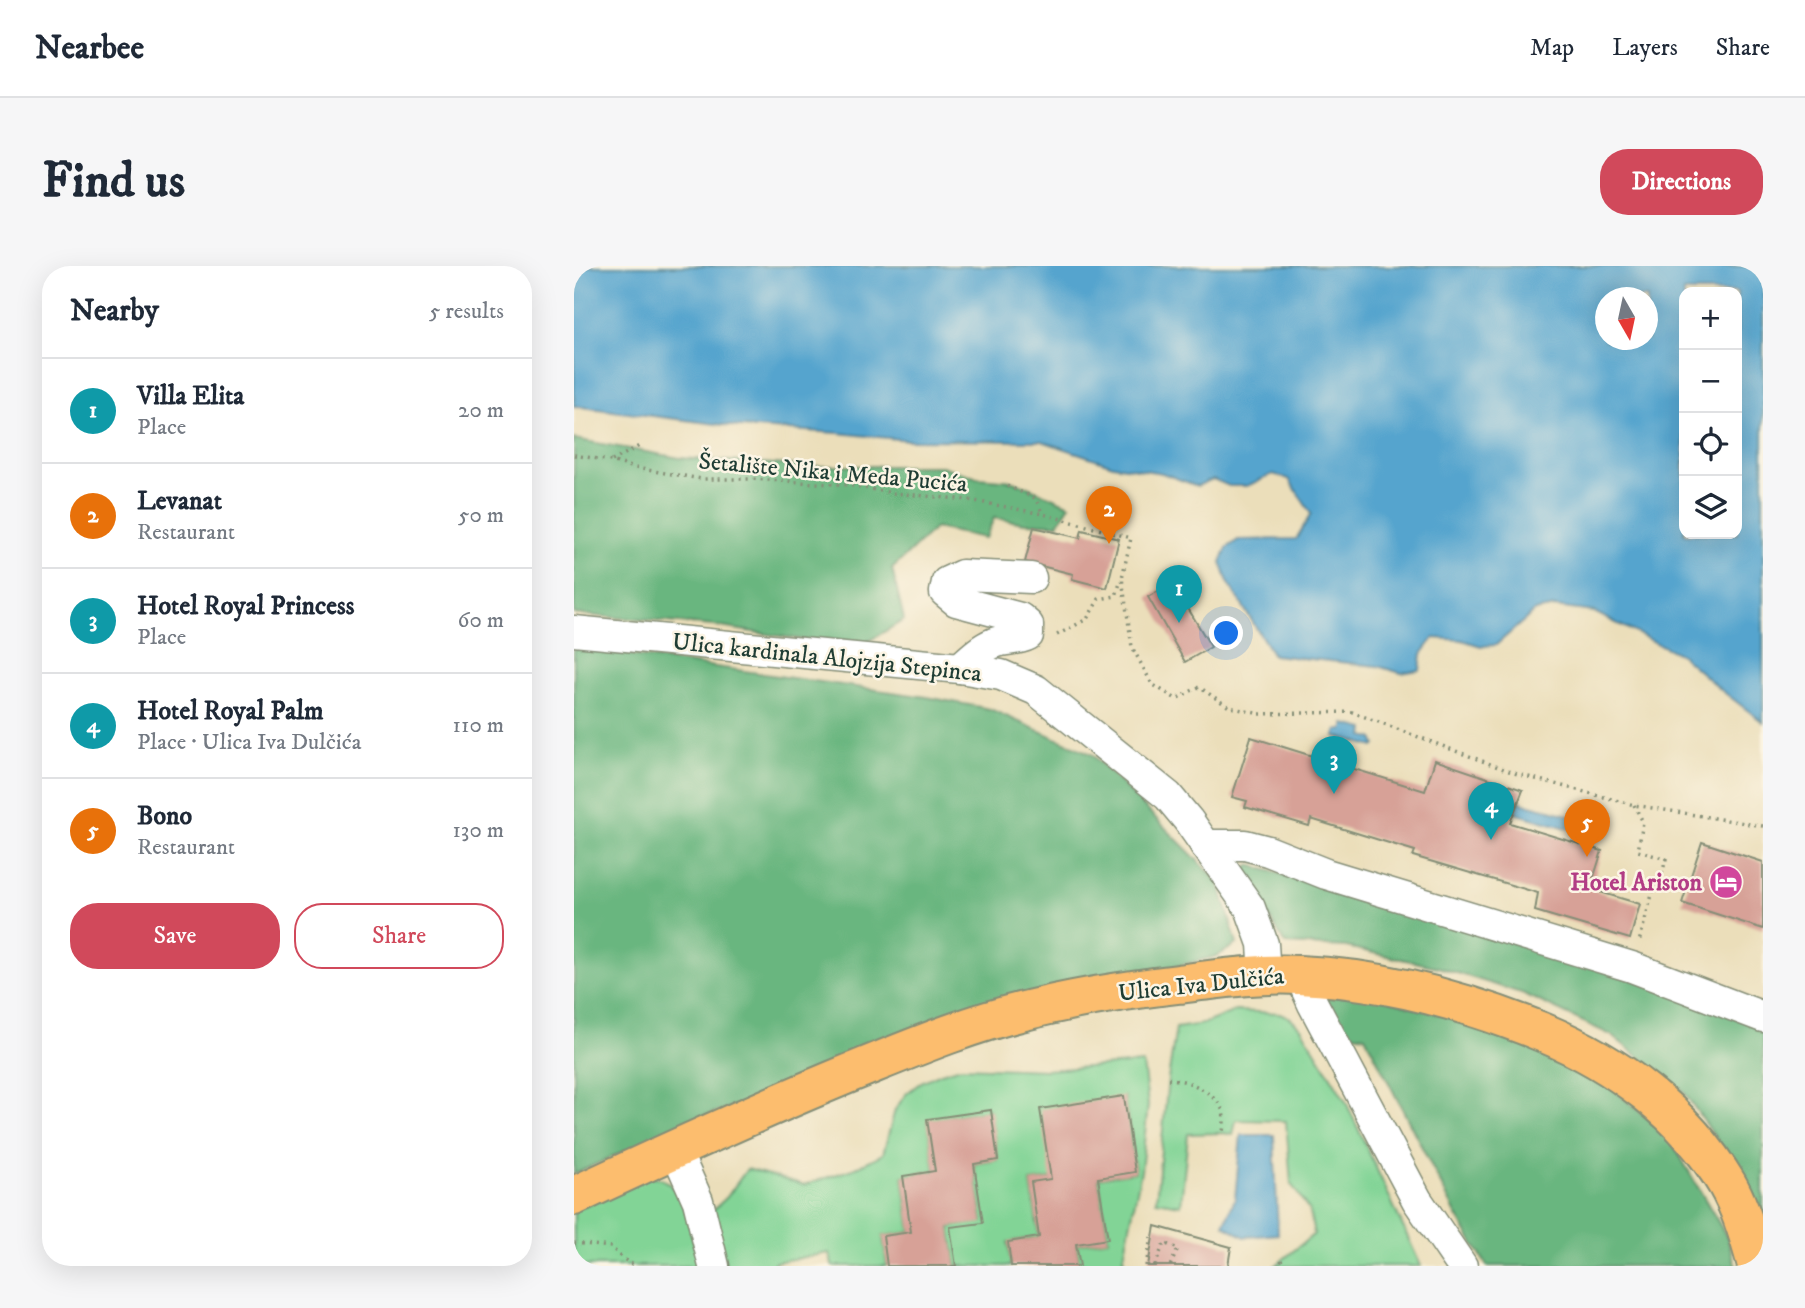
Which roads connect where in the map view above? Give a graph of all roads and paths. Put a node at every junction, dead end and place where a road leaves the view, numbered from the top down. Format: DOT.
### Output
graph roads {
  1 [pos="641,445"];
  2 [pos="574,455"];
  3 [pos="611,461"];
  4 [pos="1007,486"];
  5 [pos="1043,514"];
  6 [pos="1031,578"];
  7 [pos="1122,578"];
  8 [pos="574,631"];
  9 [pos="1057,635"];
  10 [pos="960,668"];
  11 [pos="1634,805"];
  12 [pos="1763,826"];
  13 [pos="1205,845"];
  14 [pos="1632,967"];
  15 [pos="1283,975"];
  16 [pos="1763,1017"];
  17 [pos="1168,1079"];
  18 [pos="1223,1132"];
  19 [pos="676,1149"];
  20 [pos="574,1196"];
  21 [pos="1151,1237"];
  22 [pos="574,1243"];
  23 [pos="1281,1260"];
  24 [pos="635,1266"];
  25 [pos="714,1266"];
  26 [pos="1146,1266"];
  27 [pos="1155,1266"];
  28 [pos="1170,1266"];
  29 [pos="1284,1266"];
  30 [pos="1462,1266"];
  31 [pos="1757,1266"];
  1 -- 3 [label="path"];
  2 -- 3 [label="path, Šetalište Nika i Meda Pucića"];
  3 -- 5 [label="path, Šetalište Nika i Meda Pucića"];
  4 -- 5 [label="path"];
  5 -- 7 [label="path, Šetalište Nika i Meda Pucića"];
  6 -- 10 [label="street"];
  7 -- 9 [label="path"];
  7 -- 11 [label="path, Šetalište Nika i Meda Pucića"];
  8 -- 10 [label="street, Ulica kardinala Alojzija Stepinca"];
  10 -- 13 [label="street, Ulica kardinala Alojzija Stepinca"];
  11 -- 12 [label="path, Šetalište Nika i Meda Pucića"];
  11 -- 14 [label="path"];
  13 -- 14 [label="street"];
  13 -- 15 [label="street, Ulica kardinala Alojzija Stepinca"];
  14 -- 16 [label="street"];
  15 -- 19 [label="main road, Ulica Iva Dulčića"];
  15 -- 30 [label="street, Ulica kardinala Alojzija Stepinca"];
  15 -- 31 [label="main road, Ulica Iva Dulčića"];
  17 -- 18 [label="path"];
  19 -- 20 [label="main road, Ulica Iva Dulčića"];
  19 -- 25 [label="street"];
  21 -- 26 [label="path"];
  22 -- 24 [label="path"];
  23 -- 29 [label="path"];
  27 -- 28 [label="path"];
}
